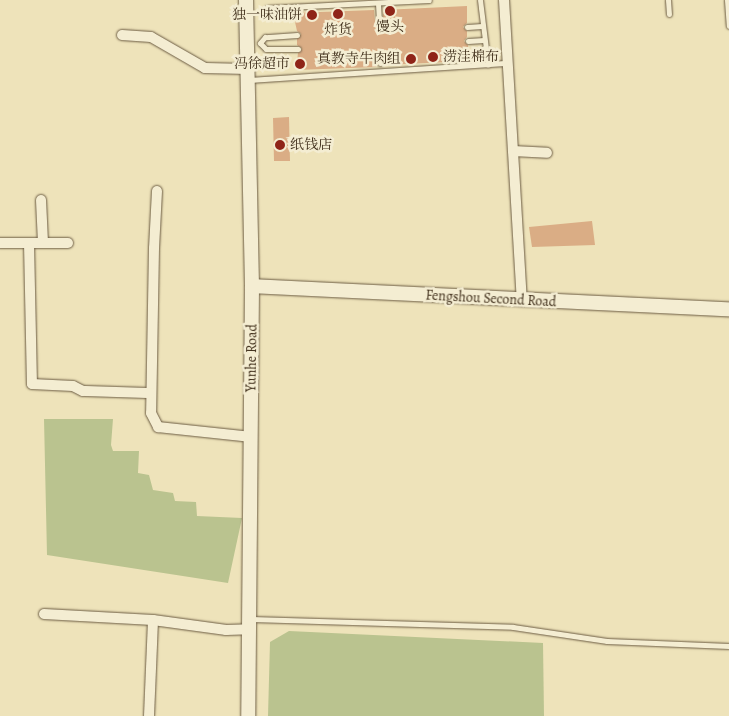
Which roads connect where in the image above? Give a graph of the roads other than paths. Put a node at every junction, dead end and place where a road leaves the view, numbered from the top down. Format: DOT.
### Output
graph roads {
  1 [pos="246,0"];
  2 [pos="429,0"];
  3 [pos="480,0"];
  4 [pos="504,0"];
  5 [pos="668,0"];
  6 [pos="727,0"];
  7 [pos="378,3"];
  8 [pos="267,8"];
  9 [pos="669,14"];
  10 [pos="378,20"];
  11 [pos="482,26"];
  12 [pos="729,26"];
  13 [pos="467,27"];
  14 [pos="122,35"];
  15 [pos="297,35"];
  16 [pos="484,40"];
  17 [pos="468,41"];
  18 [pos="298,48"];
  19 [pos="380,56"];
  20 [pos="380,63"];
  21 [pos="508,63"];
  22 [pos="488,65"];
  23 [pos="248,74"];
  24 [pos="513,151"];
  25 [pos="547,153"];
  26 [pos="157,191"];
  27 [pos="41,200"];
  28 [pos="29,243"];
  29 [pos="43,243"];
  30 [pos="68,243"];
  31 [pos="0,244"];
  32 [pos="252,286"];
  33 [pos="522,300"];
  34 [pos="729,309"];
  35 [pos="150,394"];
  36 [pos="251,437"];
  37 [pos="44,614"];
  38 [pos="153,620"];
  39 [pos="249,624"];
  40 [pos="729,646"];
  41 [pos="149,716"];
  42 [pos="248,716"];
  1 -- 23 [label="street, Yunhe Road"];
  2 -- 7 [label="lane"];
  3 -- 11 [label="lane"];
  4 -- 21 [label="street"];
  5 -- 9 [label="lane"];
  6 -- 12 [label="lane"];
  7 -- 8 [label="lane"];
  7 -- 10 [label="lane"];
  11 -- 13 [label="lane"];
  11 -- 16 [label="lane"];
  14 -- 23 [label="street"];
  15 -- 18 [label="lane"];
  16 -- 17 [label="lane"];
  16 -- 22 [label="lane"];
  19 -- 20 [label="lane"];
  21 -- 22 [label="lane"];
  21 -- 24 [label="street"];
  22 -- 23 [label="lane"];
  23 -- 32 [label="street, Yunhe Road"];
  24 -- 25 [label="street"];
  24 -- 33 [label="street"];
  26 -- 35 [label="street"];
  27 -- 29 [label="street"];
  28 -- 29 [label="street"];
  28 -- 31 [label="street"];
  28 -- 35 [label="street"];
  29 -- 30 [label="street"];
  32 -- 33 [label="street, Fengshou Second Road"];
  32 -- 36 [label="street, Yunhe Road"];
  33 -- 34 [label="street, Fengshou Second Road"];
  35 -- 36 [label="street"];
  36 -- 39 [label="street, Yunhe Road"];
  37 -- 38 [label="street"];
  38 -- 39 [label="street"];
  38 -- 41 [label="street"];
  39 -- 40 [label="lane"];
  39 -- 42 [label="street, Yunhe Road"];
}
